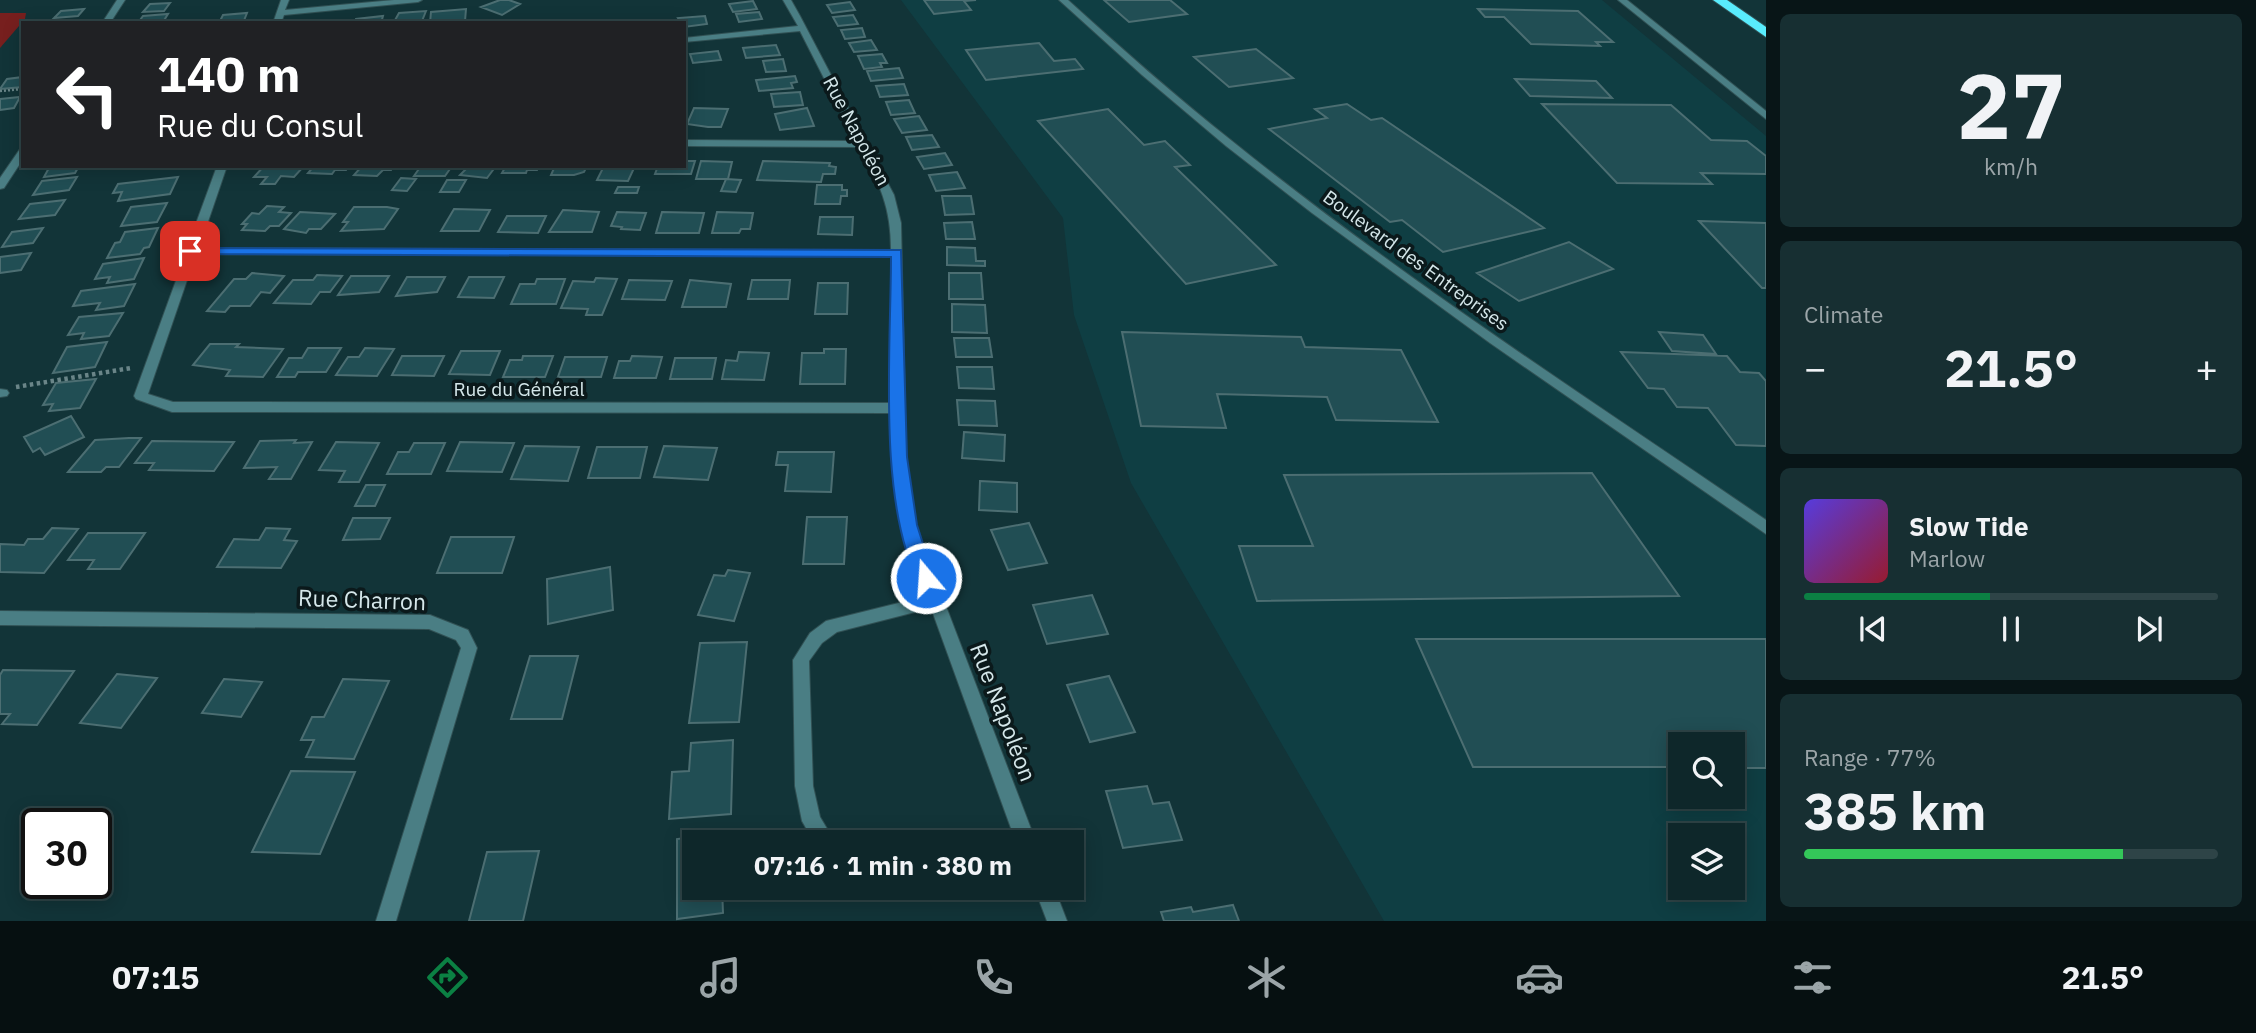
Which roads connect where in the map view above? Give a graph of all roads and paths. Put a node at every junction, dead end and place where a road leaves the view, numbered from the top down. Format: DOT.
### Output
graph roads {
  1 [pos="121,0"];
  2 [pos="285,0"];
  3 [pos="418,0"];
  4 [pos="787,0"];
  5 [pos="1063,0"];
  6 [pos="1622,0"];
  7 [pos="1719,0"];
  8 [pos="281,13"];
  9 [pos="107,21"];
  10 [pos="278,21"];
  11 [pos="803,28"];
  12 [pos="1766,33"];
  13 [pos="686,40"];
  14 [pos="21,89"];
  15 [pos="0,91"];
  16 [pos="1766,116"];
  17 [pos="686,144"];
  18 [pos="862,144"];
  19 [pos="21,154"];
  20 [pos="221,168"];
  21 [pos="0,186"];
  22 [pos="190,251"];
  23 [pos="897,253"];
  24 [pos="153,365"];
  25 [pos="1,393"];
  26 [pos="898,408"];
  27 [pos="1766,528"];
  28 [pos="934,601"];
  29 [pos="0,618"];
  30 [pos="817,830"];
  31 [pos="1021,830"];
  32 [pos="1049,900"];
  33 [pos="386,921"];
  34 [pos="1057,921"];
  1 -- 9 [label="street"];
  2 -- 8 [label="street"];
  3 -- 8 [label="street"];
  4 -- 11 [label="street, Rue Napoléon"];
  5 -- 27 [label="street, Boulevard des Entreprises"];
  6 -- 16 [label="street"];
  7 -- 12 [label="highway"];
  8 -- 10 [label="street"];
  11 -- 13 [label="street"];
  11 -- 18 [label="street, Rue Napoléon"];
  14 -- 15 [label="path"];
  17 -- 18 [label="street"];
  18 -- 23 [label="street, Rue Napoléon"];
  19 -- 21 [label="street"];
  20 -- 22 [label="street"];
  22 -- 23 [label="street"];
  22 -- 24 [label="street"];
  23 -- 26 [label="street, Rue Napoléon"];
  24 -- 25 [label="path"];
  24 -- 26 [label="street, Rue du Général"];
  26 -- 28 [label="street, Rue Napoléon"];
  28 -- 30 [label="street"];
  28 -- 31 [label="street, Rue Napoléon"];
  29 -- 33 [label="street, Rue Charron"];
  32 -- 34 [label="street"];
}
